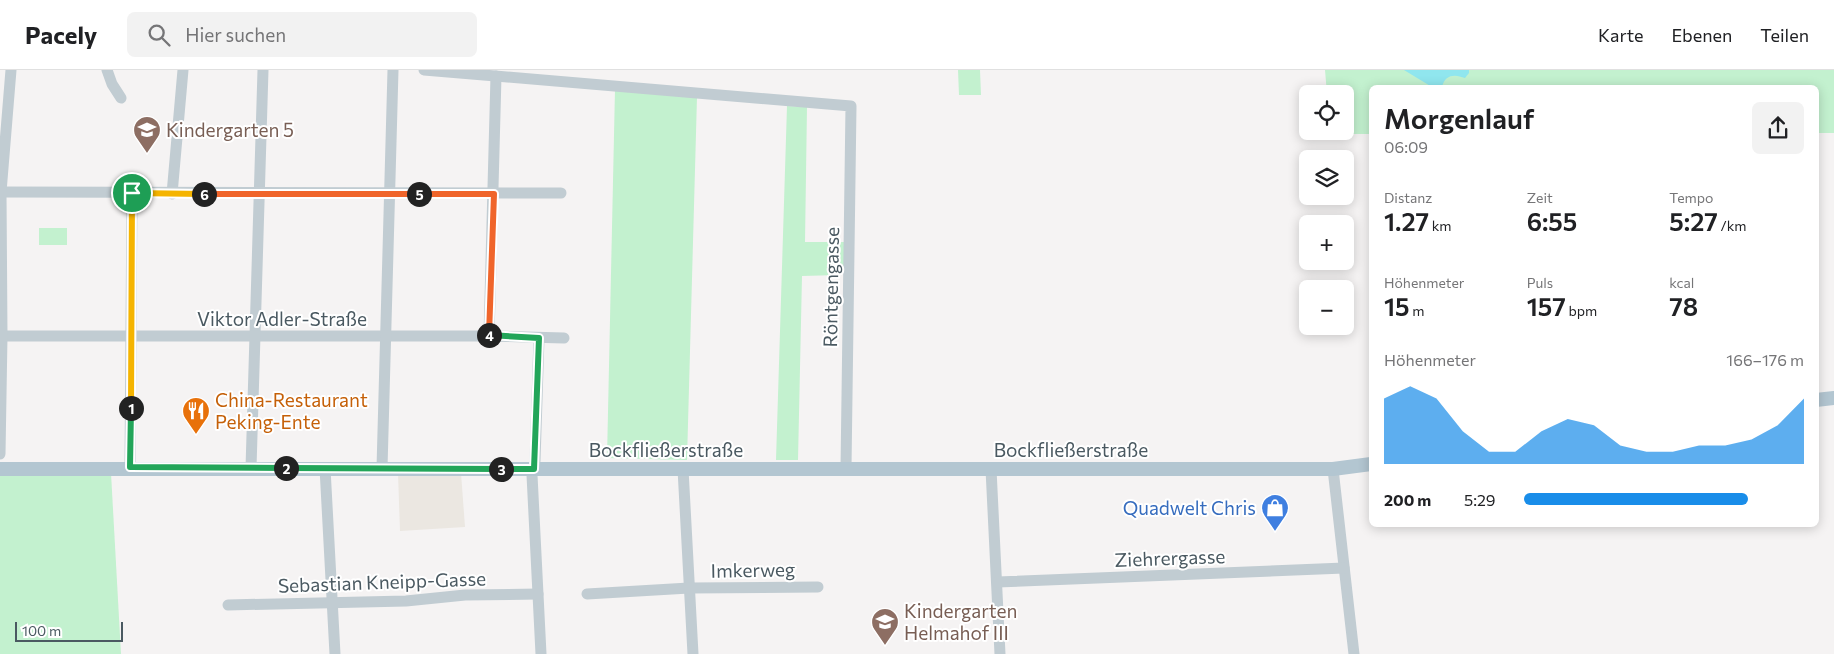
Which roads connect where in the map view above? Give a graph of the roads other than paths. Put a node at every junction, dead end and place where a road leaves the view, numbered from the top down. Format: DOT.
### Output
graph roads {
  1 [pos="11,70"];
  2 [pos="107,70"];
  3 [pos="183,70"];
  4 [pos="263,70"];
  5 [pos="393,70"];
  6 [pos="424,70"];
  7 [pos="496,76"];
  8 [pos="121,98"];
  9 [pos="0,192"];
  10 [pos="132,193"];
  11 [pos="259,193"];
  12 [pos="561,193"];
  13 [pos="172,194"];
  14 [pos="390,194"];
  15 [pos="494,194"];
  16 [pos="1,336"];
  17 [pos="131,336"];
  18 [pos="256,336"];
  19 [pos="489,336"];
  20 [pos="386,337"];
  21 [pos="539,338"];
  22 [pos="564,338"];
  23 [pos="1834,398"];
  24 [pos="1819,400"];
  25 [pos="0,454"];
  26 [pos="1369,464"];
  27 [pos="130,467"];
  28 [pos="251,468"];
  29 [pos="325,468"];
  30 [pos="382,468"];
  31 [pos="846,468"];
  32 [pos="0,469"];
  33 [pos="534,469"];
  34 [pos="683,469"];
  35 [pos="991,469"];
  36 [pos="1333,469"];
  37 [pos="1344,568"];
  38 [pos="997,582"];
  39 [pos="818,587"];
  40 [pos="689,588"];
  41 [pos="538,594"];
  42 [pos="587,594"];
  43 [pos="333,602"];
  44 [pos="228,604"];
  45 [pos="335,654"];
  46 [pos="541,654"];
  47 [pos="693,654"];
  48 [pos="1000,654"];
  49 [pos="1354,654"];
  1 -- 9 [label="street"];
  2 -- 8 [label="street"];
  3 -- 13 [label="street"];
  4 -- 11 [label="street"];
  5 -- 14 [label="street"];
  6 -- 7 [label="street"];
  7 -- 15 [label="street"];
  7 -- 31 [label="street, Röntgengasse"];
  9 -- 10 [label="street"];
  9 -- 16 [label="street"];
  10 -- 13 [label="street"];
  10 -- 17 [label="street"];
  11 -- 13 [label="street"];
  11 -- 14 [label="street"];
  11 -- 18 [label="street"];
  12 -- 15 [label="street"];
  14 -- 15 [label="street"];
  14 -- 20 [label="street"];
  15 -- 19 [label="street"];
  16 -- 17 [label="street, Viktor Adler-Straße"];
  16 -- 25 [label="street"];
  17 -- 18 [label="street, Viktor Adler-Straße"];
  17 -- 27 [label="street"];
  18 -- 20 [label="street, Viktor Adler-Straße"];
  18 -- 28 [label="street"];
  19 -- 20 [label="street, Viktor Adler-Straße"];
  19 -- 21 [label="street, Viktor Adler-Straße"];
  20 -- 30 [label="street"];
  21 -- 22 [label="street, Viktor Adler-Straße"];
  21 -- 33 [label="street"];
  23 -- 24 [label="main road"];
  26 -- 36 [label="main road, Bockfließerstraße"];
  27 -- 28 [label="main road, Bockfließerstraße"];
  27 -- 32 [label="main road, Bockfließerstraße"];
  28 -- 29 [label="main road, Bockfließerstraße"];
  29 -- 30 [label="main road, Bockfließerstraße"];
  29 -- 43 [label="street"];
  30 -- 33 [label="main road, Bockfließerstraße"];
  31 -- 34 [label="main road, Bockfließerstraße"];
  31 -- 35 [label="main road, Bockfließerstraße"];
  33 -- 34 [label="main road, Bockfließerstraße"];
  33 -- 41 [label="street"];
  34 -- 40 [label="street"];
  35 -- 36 [label="main road, Bockfließerstraße"];
  35 -- 38 [label="street"];
  36 -- 37 [label="street"];
  37 -- 38 [label="street, Ziehrergasse"];
  37 -- 49 [label="street"];
  38 -- 48 [label="street"];
  39 -- 40 [label="street, Imkerweg"];
  40 -- 42 [label="street"];
  40 -- 47 [label="street"];
  41 -- 43 [label="street, Sebastian Kneipp-Gasse"];
  41 -- 46 [label="street"];
  43 -- 44 [label="street, Sebastian Kneipp-Gasse"];
  43 -- 45 [label="street"];
}
